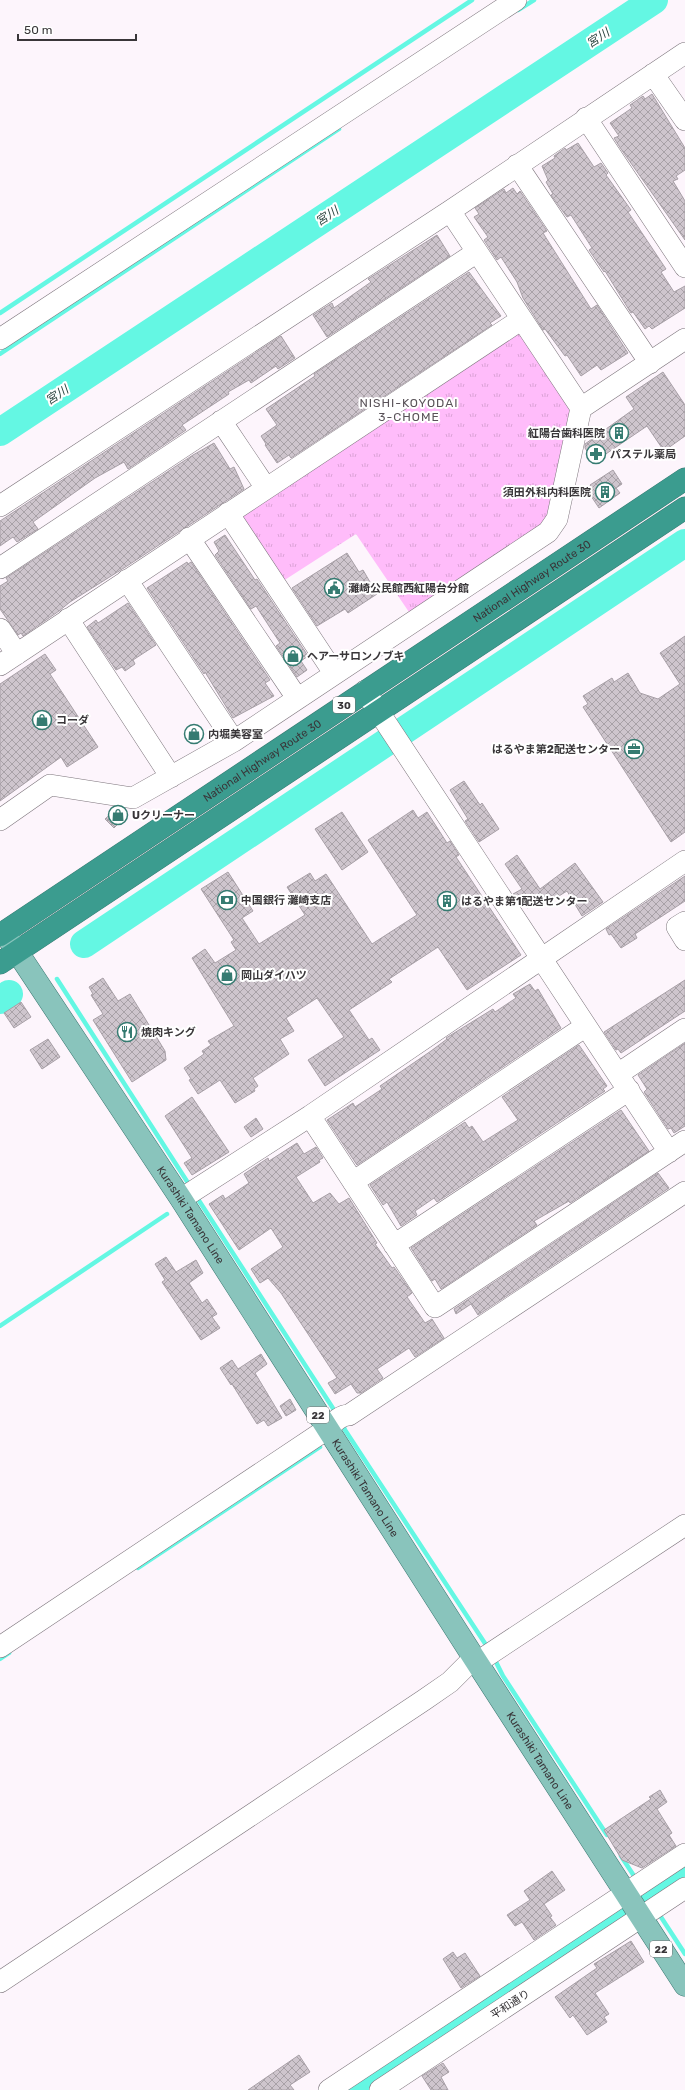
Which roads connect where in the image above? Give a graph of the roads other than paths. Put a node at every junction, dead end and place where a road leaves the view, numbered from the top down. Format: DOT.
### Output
graph roads {
  1 [pos="516,0"];
  2 [pos="685,53"];
  3 [pos="653,74"];
  4 [pos="586,118"];
  5 [pos="685,120"];
  6 [pos="517,165"];
  7 [pos="450,211"];
  8 [pos="477,252"];
  9 [pos="685,267"];
  10 [pos="522,319"];
  11 [pos="0,339"];
  12 [pos="685,339"];
  13 [pos="650,362"];
  14 [pos="581,408"];
  15 [pos="221,422"];
  16 [pos="685,479"];
  17 [pos="266,488"];
  18 [pos="0,506"];
  19 [pos="685,508"];
  20 [pos="228,513"];
  21 [pos="189,538"];
  22 [pos="0,568"];
  23 [pos="127,580"];
  24 [pos="68,619"];
  25 [pos="0,629"];
  26 [pos="17,654"];
  27 [pos="0,665"];
  28 [pos="334,673"];
  29 [pos="366,691"];
  30 [pos="297,698"];
  31 [pos="379,711"];
  32 [pos="234,741"];
  33 [pos="171,777"];
  34 [pos="0,820"];
  35 [pos="685,861"];
  36 [pos="685,922"];
  37 [pos="1,931"];
  38 [pos="685,940"];
  39 [pos="8,957"];
  40 [pos="541,958"];
  41 [pos="586,1026"];
  42 [pos="685,1029"];
  43 [pos="623,1082"];
  44 [pos="310,1116"];
  45 [pos="677,1147"];
  46 [pos="353,1182"];
  47 [pos="685,1192"];
  48 [pos="189,1193"];
  49 [pos="394,1245"];
  50 [pos="335,1422"];
  51 [pos="685,1525"];
  52 [pos="0,1648"];
  53 [pos="483,1657"];
  54 [pos="685,1854"];
  55 [pos="685,1888"];
  56 [pos="633,1906"];
  57 [pos="0,1982"];
  58 [pos="685,1985"];
  59 [pos="329,2090"];
  60 [pos="380,2090"];
  1 -- 11 [label="street"];
  2 -- 3 [label="street"];
  3 -- 4 [label="street"];
  3 -- 5 [label="street"];
  4 -- 6 [label="street"];
  4 -- 9 [label="street"];
  6 -- 7 [label="street"];
  6 -- 13 [label="street"];
  7 -- 8 [label="street"];
  7 -- 18 [label="street"];
  8 -- 10 [label="street"];
  8 -- 15 [label="street"];
  10 -- 14 [label="street"];
  10 -- 17 [label="street"];
  12 -- 13 [label="street"];
  13 -- 14 [label="street"];
  14 -- 28 [label="street"];
  15 -- 17 [label="street"];
  15 -- 22 [label="street"];
  16 -- 29 [label="highway, National Highway Route 30 / 30"];
  17 -- 20 [label="street"];
  19 -- 31 [label="highway, National Highway Route 30 / 30"];
  20 -- 21 [label="street"];
  20 -- 28 [label="street"];
  21 -- 23 [label="street"];
  21 -- 30 [label="street"];
  23 -- 24 [label="street"];
  23 -- 32 [label="street"];
  24 -- 26 [label="street"];
  24 -- 33 [label="street"];
  25 -- 26 [label="street"];
  26 -- 27 [label="street"];
  28 -- 30 [label="street"];
  29 -- 31 [label="street"];
  29 -- 37 [label="highway, National Highway Route 30 / 30"];
  30 -- 32 [label="street"];
  31 -- 39 [label="highway, National Highway Route 30 / 30"];
  31 -- 40 [label="street"];
  32 -- 33 [label="street"];
  33 -- 34 [label="street"];
  35 -- 40 [label="street"];
  36 -- 38 [label="street"];
  37 -- 39 [label="main road, Kurashiki Tamano Line / 22"];
  39 -- 48 [label="main road, Kurashiki Tamano Line / 22"];
  40 -- 41 [label="street"];
  40 -- 44 [label="street"];
  41 -- 43 [label="street"];
  41 -- 46 [label="street"];
  42 -- 43 [label="street"];
  43 -- 45 [label="street"];
  43 -- 49 [label="street"];
  44 -- 46 [label="street"];
  44 -- 48 [label="street"];
  45 -- 49 [label="street"];
  46 -- 49 [label="street"];
  47 -- 50 [label="street"];
  48 -- 50 [label="main road, Kurashiki Tamano Line / 22"];
  50 -- 52 [label="street"];
  50 -- 53 [label="main road, Kurashiki Tamano Line / 22"];
  51 -- 53 [label="street"];
  53 -- 56 [label="main road, Kurashiki Tamano Line / 22"];
  53 -- 57 [label="street"];
  54 -- 56 [label="street"];
  55 -- 56 [label="street"];
  56 -- 58 [label="main road, Kurashiki Tamano Line / 22"];
  56 -- 59 [label="street"];
  56 -- 60 [label="street, 平和通り"];
}
